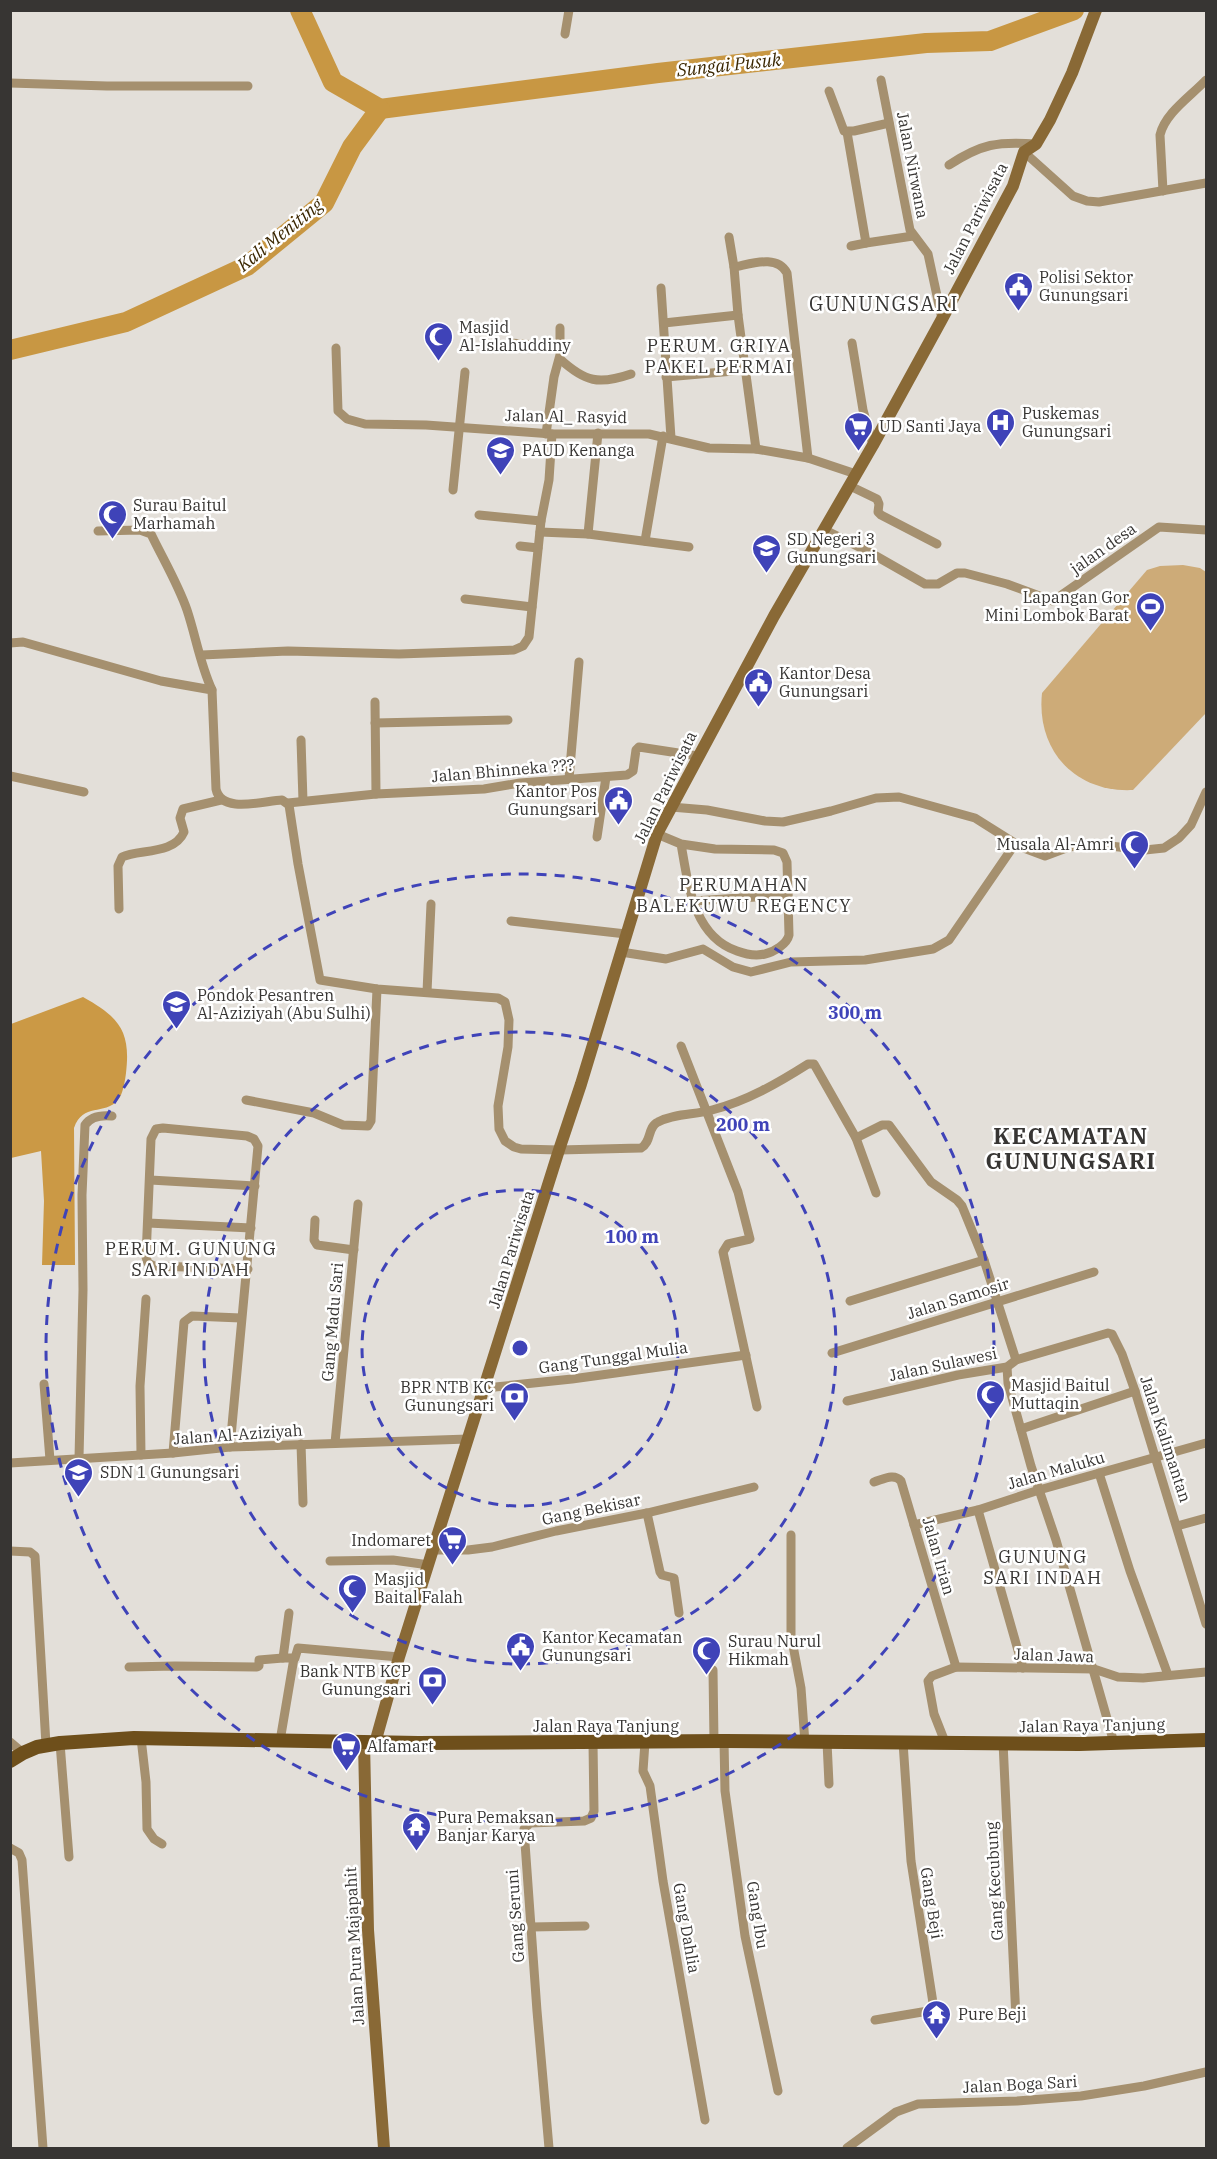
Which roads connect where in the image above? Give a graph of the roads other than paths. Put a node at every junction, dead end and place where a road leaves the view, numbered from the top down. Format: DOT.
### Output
graph roads {
  1 [pos="568,10"];
  2 [pos="1096,10"];
  3 [pos="564,34"];
  4 [pos="881,80"];
  5 [pos="1206,81"];
  6 [pos="10,83"];
  7 [pos="248,86"];
  8 [pos="829,91"];
  9 [pos="889,123"];
  10 [pos="847,132"];
  11 [pos="1036,144"];
  12 [pos="1024,152"];
  13 [pos="949,165"];
  14 [pos="1206,183"];
  15 [pos="1163,191"];
  16 [pos="913,236"];
  17 [pos="729,237"];
  18 [pos="866,243"];
  19 [pos="851,246"];
  20 [pos="734,267"];
  21 [pos="661,288"];
  22 [pos="738,315"];
  23 [pos="942,319"];
  24 [pos="664,323"];
  25 [pos="560,328"];
  26 [pos="511,343"];
  27 [pos="852,343"];
  28 [pos="560,347"];
  29 [pos="336,348"];
  30 [pos="560,359"];
  31 [pos="745,370"];
  32 [pos="465,372"];
  33 [pos="631,374"];
  34 [pos="666,377"];
  35 [pos="459,428"];
  36 [pos="598,433"];
  37 [pos="549,434"];
  38 [pos="667,437"];
  39 [pos="873,445"];
  40 [pos="756,449"];
  41 [pos="808,458"];
  42 [pos="856,474"];
  43 [pos="850,486"];
  44 [pos="453,490"];
  45 [pos="479,515"];
  46 [pos="542,521"];
  47 [pos="825,530"];
  48 [pos="98,531"];
  49 [pos="1206,531"];
  50 [pos="540,532"];
  51 [pos="588,534"];
  52 [pos="645,540"];
  53 [pos="936,544"];
  54 [pos="520,546"];
  55 [pos="689,547"];
  56 [pos="538,548"];
  57 [pos="465,599"];
  58 [pos="532,607"];
  59 [pos="10,643"];
  60 [pos="202,655"];
  61 [pos="579,662"];
  62 [pos="212,690"];
  63 [pos="375,702"];
  64 [pos="508,720"];
  65 [pos="375,723"];
  66 [pos="301,740"];
  67 [pos="698,756"];
  68 [pos="10,776"];
  69 [pos="606,777"];
  70 [pos="569,779"];
  71 [pos="84,792"];
  72 [pos="1206,792"];
  73 [pos="376,794"];
  74 [pos="221,800"];
  75 [pos="303,801"];
  76 [pos="288,803"];
  77 [pos="671,807"];
  78 [pos="657,834"];
  79 [pos="597,837"];
  80 [pos="681,844"];
  81 [pos="1015,844"];
  82 [pos="788,895"];
  83 [pos="693,901"];
  84 [pos="431,904"];
  85 [pos="119,909"];
  86 [pos="511,921"];
  87 [pos="626,934"];
  88 [pos="621,952"];
  89 [pos="377,989"];
  90 [pos="427,992"];
  91 [pos="681,1046"];
  92 [pos="246,1100"];
  93 [pos="705,1112"];
  94 [pos="112,1116"];
  95 [pos="856,1138"];
  96 [pos="559,1150"];
  97 [pos="150,1180"];
  98 [pos="255,1186"];
  99 [pos="876,1194"];
  100 [pos="358,1204"];
  101 [pos="315,1220"];
  102 [pos="148,1223"];
  103 [pos="251,1228"];
  104 [pos="354,1250"];
  105 [pos="984,1260"];
  106 [pos="248,1269"];
  107 [pos="1094,1272"];
  108 [pos="146,1299"];
  109 [pos="850,1301"];
  110 [pos="997,1301"];
  111 [pos="241,1318"];
  112 [pos="1112,1334"];
  113 [pos="832,1353"];
  114 [pos="746,1354"];
  115 [pos="1016,1360"];
  116 [pos="1007,1367"];
  117 [pos="44,1384"];
  118 [pos="485,1388"];
  119 [pos="1135,1391"];
  120 [pos="847,1401"];
  121 [pos="757,1407"];
  122 [pos="1022,1429"];
  123 [pos="468,1438"];
  124 [pos="335,1443"];
  125 [pos="1206,1443"];
  126 [pos="301,1444"];
  127 [pos="230,1447"];
  128 [pos="173,1453"];
  129 [pos="141,1455"];
  130 [pos="1156,1457"];
  131 [pos="79,1458"];
  132 [pos="50,1460"];
  133 [pos="10,1464"];
  134 [pos="1099,1473"];
  135 [pos="874,1482"];
  136 [pos="754,1487"];
  137 [pos="1039,1490"];
  138 [pos="303,1503"];
  139 [pos="978,1510"];
  140 [pos="647,1513"];
  141 [pos="1206,1518"];
  142 [pos="914,1525"];
  143 [pos="1178,1526"];
  144 [pos="791,1535"];
  145 [pos="434,1550"];
  146 [pos="10,1551"];
  147 [pos="330,1561"];
  148 [pos="429,1565"];
  149 [pos="289,1613"];
  150 [pos="679,1613"];
  151 [pos="1206,1624"];
  152 [pos="399,1657"];
  153 [pos="283,1658"];
  154 [pos="294,1658"];
  155 [pos="129,1667"];
  156 [pos="956,1667"];
  157 [pos="1023,1668"];
  158 [pos="1094,1669"];
  159 [pos="713,1670"];
  160 [pos="1206,1672"];
  161 [pos="1168,1676"];
  162 [pos="141,1738"];
  163 [pos="1206,1740"];
  164 [pos="280,1741"];
  165 [pos="719,1741"];
  166 [pos="645,1742"];
  167 [pos="827,1742"];
  168 [pos="903,1742"];
  169 [pos="945,1742"];
  170 [pos="1003,1742"];
  171 [pos="10,1743"];
  172 [pos="369,1743"];
  173 [pos="593,1743"];
  174 [pos="805,1743"];
  175 [pos="1114,1743"];
  176 [pos="53,1744"];
  177 [pos="23,1752"];
  178 [pos="10,1761"];
  179 [pos="829,1784"];
  180 [pos="162,1844"];
  181 [pos="10,1848"];
  182 [pos="69,1857"];
  183 [pos="585,1926"];
  184 [pos="531,1927"];
  185 [pos="1016,2019"];
  186 [pos="875,2020"];
  187 [pos="1206,2072"];
  188 [pos="778,2091"];
  189 [pos="705,2120"];
  190 [pos="43,2148"];
  191 [pos="384,2148"];
  192 [pos="549,2148"];
  193 [pos="847,2148"];
  1 -- 3 [label="street"];
  2 -- 11 [label="main road, Jalan Pariwisata"];
  4 -- 9 [label="street, Jalan Nirwana"];
  5 -- 15 [label="street"];
  6 -- 7 [label="street"];
  8 -- 10 [label="street"];
  9 -- 10 [label="street"];
  9 -- 16 [label="street, Jalan Nirwana"];
  10 -- 18 [label="street"];
  11 -- 12 [label="main road, Jalan Pariwisata"];
  11 -- 13 [label="street"];
  12 -- 15 [label="street"];
  12 -- 23 [label="main road, Jalan Pariwisata"];
  14 -- 15 [label="street"];
  16 -- 18 [label="street"];
  16 -- 23 [label="street, Jalan Nirwana"];
  17 -- 20 [label="street"];
  18 -- 19 [label="street"];
  20 -- 22 [label="street"];
  20 -- 41 [label="street"];
  21 -- 24 [label="street"];
  22 -- 24 [label="street"];
  22 -- 31 [label="street"];
  23 -- 39 [label="main road, Jalan Pariwisata"];
  24 -- 34 [label="street"];
  25 -- 28 [label="street"];
  26 -- 28 [label="street"];
  27 -- 39 [label="street"];
  28 -- 30 [label="street"];
  29 -- 35 [label="street, Jalan Al_ Rasyid"];
  30 -- 33 [label="street"];
  30 -- 37 [label="street"];
  31 -- 34 [label="street"];
  31 -- 40 [label="street"];
  32 -- 35 [label="street"];
  34 -- 38 [label="street"];
  35 -- 37 [label="street, Jalan Al_ Rasyid"];
  35 -- 44 [label="street"];
  36 -- 37 [label="street, Jalan Al_ Rasyid"];
  36 -- 38 [label="street, Jalan Al_ Rasyid"];
  36 -- 51 [label="street"];
  37 -- 46 [label="street"];
  38 -- 40 [label="street, Jalan Al_ Rasyid"];
  38 -- 52 [label="street"];
  39 -- 42 [label="main road, Jalan Pariwisata"];
  40 -- 41 [label="street, Jalan Al_ Rasyid"];
  41 -- 42 [label="street, Jalan Al_ Rasyid"];
  42 -- 43 [label="main road, Jalan Pariwisata"];
  43 -- 47 [label="main road, Jalan Pariwisata"];
  43 -- 53 [label="street"];
  45 -- 46 [label="street"];
  46 -- 50 [label="street"];
  47 -- 49 [label="street, jalan desa"];
  47 -- 67 [label="main road, Jalan Pariwisata"];
  48 -- 60 [label="street"];
  50 -- 51 [label="street"];
  50 -- 56 [label="street"];
  51 -- 52 [label="street"];
  52 -- 55 [label="street"];
  54 -- 56 [label="street"];
  56 -- 58 [label="street"];
  57 -- 58 [label="street"];
  58 -- 60 [label="street"];
  59 -- 62 [label="street"];
  60 -- 62 [label="street"];
  61 -- 70 [label="street"];
  62 -- 74 [label="street"];
  63 -- 65 [label="street"];
  64 -- 65 [label="street"];
  65 -- 73 [label="street"];
  66 -- 75 [label="street"];
  67 -- 69 [label="street, Jalan Bhinneka ???"];
  67 -- 77 [label="main road, Jalan Pariwisata"];
  68 -- 71 [label="street"];
  69 -- 70 [label="street, Jalan Bhinneka ???"];
  69 -- 79 [label="street"];
  70 -- 73 [label="street, Jalan Bhinneka ???"];
  72 -- 81 [label="street"];
  73 -- 75 [label="street, Jalan Bhinneka ???"];
  74 -- 76 [label="street, Jalan Bhinneka ???"];
  74 -- 85 [label="street, Jalan Bhinneka ???"];
  75 -- 76 [label="street, Jalan Bhinneka ???"];
  76 -- 89 [label="street"];
  77 -- 78 [label="main road, Jalan Pariwisata"];
  77 -- 81 [label="street"];
  78 -- 80 [label="street"];
  78 -- 87 [label="main road, Jalan Pariwisata"];
  80 -- 82 [label="street"];
  80 -- 83 [label="street"];
  81 -- 88 [label="street"];
  82 -- 83 [label="street"];
  82 -- 83 [label="street"];
  84 -- 90 [label="street"];
  86 -- 87 [label="street"];
  87 -- 88 [label="main road, Jalan Pariwisata"];
  88 -- 96 [label="main road, Jalan Pariwisata"];
  89 -- 90 [label="street"];
  89 -- 92 [label="street"];
  90 -- 96 [label="street"];
  91 -- 93 [label="street"];
  93 -- 95 [label="street"];
  93 -- 96 [label="street"];
  93 -- 114 [label="street"];
  94 -- 131 [label="street"];
  95 -- 99 [label="street"];
  95 -- 105 [label="street"];
  96 -- 118 [label="main road, Jalan Pariwisata"];
  97 -- 98 [label="street"];
  97 -- 98 [label="street"];
  97 -- 102 [label="street"];
  98 -- 103 [label="street"];
  100 -- 104 [label="street, Gang Madu Sari"];
  101 -- 104 [label="street"];
  102 -- 103 [label="street"];
  102 -- 106 [label="street"];
  103 -- 106 [label="street"];
  104 -- 124 [label="street, Gang Madu Sari"];
  105 -- 109 [label="street"];
  105 -- 110 [label="street"];
  106 -- 111 [label="street"];
  107 -- 110 [label="street, Jalan Samosir"];
  108 -- 129 [label="street"];
  110 -- 113 [label="street, Jalan Samosir"];
  110 -- 115 [label="street"];
  111 -- 127 [label="street"];
  111 -- 128 [label="street"];
  112 -- 115 [label="street, Jalan Sulawesi"];
  112 -- 119 [label="street, Jalan Kalimantan"];
  114 -- 118 [label="street, Gang Tunggal Mulia"];
  114 -- 121 [label="street"];
  115 -- 116 [label="street, Jalan Sulawesi"];
  116 -- 120 [label="street, Jalan Sulawesi"];
  116 -- 122 [label="street"];
  117 -- 132 [label="street"];
  118 -- 123 [label="main road, Jalan Pariwisata"];
  119 -- 122 [label="street"];
  119 -- 130 [label="street, Jalan Kalimantan"];
  122 -- 137 [label="street"];
  123 -- 124 [label="street, Jalan Al-Aziziyah"];
  123 -- 145 [label="main road, Jalan Pariwisata"];
  124 -- 126 [label="street, Jalan Al-Aziziyah"];
  125 -- 130 [label="street, Jalan Maluku"];
  126 -- 127 [label="street, Jalan Al-Aziziyah"];
  126 -- 138 [label="street"];
  127 -- 128 [label="street, Jalan Al-Aziziyah"];
  128 -- 129 [label="street, Jalan Al-Aziziyah"];
  129 -- 131 [label="street, Jalan Al-Aziziyah"];
  130 -- 134 [label="street, Jalan Maluku"];
  130 -- 143 [label="street, Jalan Kalimantan"];
  131 -- 132 [label="street, Jalan Al-Aziziyah"];
  132 -- 133 [label="street, Jalan Al-Aziziyah"];
  134 -- 137 [label="street, Jalan Maluku"];
  134 -- 161 [label="street"];
  135 -- 142 [label="street, Jalan Irian"];
  136 -- 140 [label="street, Gang Bekisar"];
  137 -- 139 [label="street, Jalan Maluku"];
  137 -- 158 [label="street"];
  139 -- 142 [label="street, Jalan Maluku"];
  139 -- 157 [label="street"];
  140 -- 145 [label="street, Gang Bekisar"];
  140 -- 150 [label="street"];
  141 -- 143 [label="street"];
  142 -- 156 [label="street, Jalan Irian"];
  143 -- 151 [label="street, Jalan Kalimantan"];
  144 -- 174 [label="street"];
  145 -- 148 [label="main road, Jalan Pariwisata"];
  146 -- 176 [label="street"];
  147 -- 148 [label="street"];
  148 -- 152 [label="main road, Jalan Pariwisata"];
  149 -- 153 [label="street"];
  152 -- 154 [label="street"];
  152 -- 172 [label="main road, Jalan Pariwisata"];
  153 -- 154 [label="street"];
  153 -- 155 [label="street"];
  154 -- 164 [label="street"];
  156 -- 157 [label="street, Jalan Jawa"];
  156 -- 169 [label="street, Jalan Jawa"];
  157 -- 158 [label="street, Jalan Jawa"];
  158 -- 161 [label="street, Jalan Jawa"];
  158 -- 175 [label="street"];
  159 -- 165 [label="street, Gang Ibu"];
  160 -- 161 [label="street, Jalan Jawa"];
  162 -- 164 [label="main road, Jalan Raya Tanjung"];
  162 -- 176 [label="main road, Jalan Raya Tanjung"];
  162 -- 180 [label="street"];
  163 -- 175 [label="main road, Jalan Raya Tanjung"];
  164 -- 172 [label="main road, Jalan Raya Tanjung"];
  165 -- 166 [label="main road, Jalan Raya Tanjung"];
  165 -- 174 [label="main road, Jalan Raya Tanjung"];
  165 -- 188 [label="street, Gang Ibu"];
  166 -- 173 [label="main road, Jalan Raya Tanjung"];
  166 -- 189 [label="street, Gang Dahlia"];
  167 -- 168 [label="main road, Jalan Raya Tanjung"];
  167 -- 174 [label="main road, Jalan Raya Tanjung"];
  167 -- 179 [label="street"];
  168 -- 169 [label="main road, Jalan Raya Tanjung"];
  168 -- 186 [label="street, Gang Beji"];
  169 -- 170 [label="main road, Jalan Raya Tanjung"];
  170 -- 175 [label="main road, Jalan Raya Tanjung"];
  170 -- 185 [label="street, Gang Kecubung"];
  171 -- 177 [label="street"];
  172 -- 173 [label="main road, Jalan Raya Tanjung"];
  172 -- 191 [label="main road, Jalan Pura Majapahit"];
  173 -- 184 [label="street, Gang Seruni"];
  176 -- 177 [label="main road, Jalan Raya Tanjung"];
  176 -- 182 [label="street"];
  177 -- 178 [label="main road, Jalan Raya Tanjung"];
  181 -- 190 [label="street"];
  183 -- 184 [label="street"];
  184 -- 192 [label="street, Gang Seruni"];
  187 -- 193 [label="street, Jalan Boga Sari"];
}
